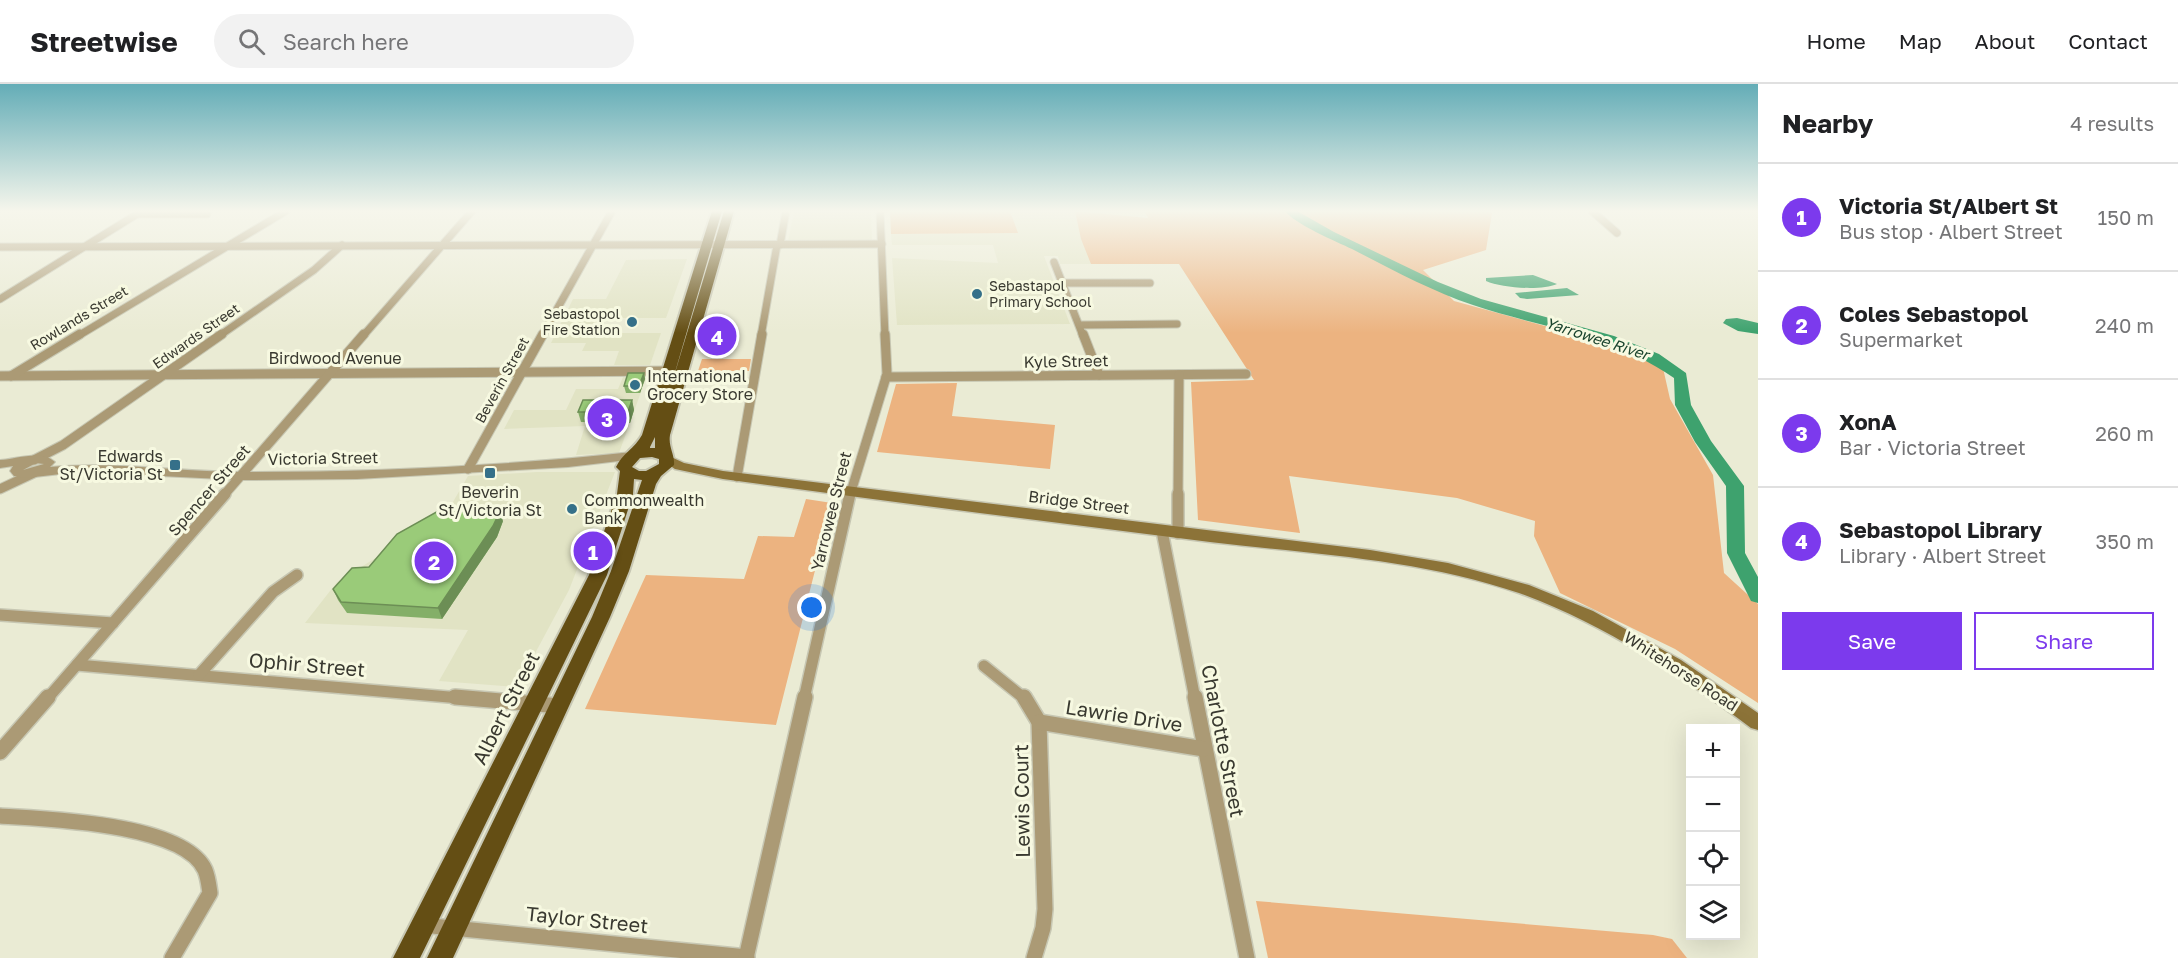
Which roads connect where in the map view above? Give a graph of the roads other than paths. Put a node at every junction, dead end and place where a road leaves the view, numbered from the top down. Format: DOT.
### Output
graph roads {
  1 [pos="76,252"];
  2 [pos="217,252"];
  3 [pos="334,252"];
  4 [pos="436,252"];
  5 [pos="589,252"];
  6 [pos="710,252"];
  7 [pos="710,252"];
  8 [pos="776,252"];
  9 [pos="882,252"];
  10 [pos="1054,262"];
  11 [pos="1063,283"];
  12 [pos="1150,283"];
  13 [pos="0,299"];
  14 [pos="1177,324"];
  15 [pos="1080,325"];
  16 [pos="670,370"];
  17 [pos="522,372"];
  18 [pos="330,373"];
  19 [pos="164,374"];
  20 [pos="1246,374"];
  21 [pos="1099,375"];
  22 [pos="1179,375"];
  23 [pos="0,376"];
  24 [pos="10,376"];
  25 [pos="886,377"];
  26 [pos="63,445"];
  27 [pos="49,461"];
  28 [pos="662,463"];
  29 [pos="0,465"];
  30 [pos="34,466"];
  31 [pos="628,466"];
  32 [pos="78,468"];
  33 [pos="468,469"];
  34 [pos="16,471"];
  35 [pos="242,476"];
  36 [pos="730,476"];
  37 [pos="0,489"];
  38 [pos="851,491"];
  39 [pos="1162,531"];
  40 [pos="1178,533"];
  41 [pos="1431,565"];
  42 [pos="297,575"];
  43 [pos="0,615"];
  44 [pos="113,623"];
  45 [pos="76,665"];
  46 [pos="984,666"];
  47 [pos="199,675"];
  48 [pos="535,704"];
  49 [pos="560,706"];
  50 [pos="1039,722"];
  51 [pos="1758,723"];
  52 [pos="1204,749"];
  53 [pos="0,753"];
  54 [pos="0,816"];
  55 [pos="422,925"];
  56 [pos="454,928"];
  57 [pos="747,957"];
  58 [pos="172,958"];
  59 [pos="406,958"];
  60 [pos="440,958"];
  61 [pos="1034,958"];
  62 [pos="1247,958"];
  1 -- 13 [label="street"];
  2 -- 24 [label="street, Rowlands Street"];
  3 -- 19 [label="street, Edwards Street"];
  4 -- 18 [label="street, Spencer Street"];
  5 -- 17 [label="street, Beverin Street"];
  6 -- 16 [label="highway, Albert Street"];
  7 -- 28 [label="highway, Albert Street"];
  8 -- 36 [label="street"];
  9 -- 25 [label="street, Yarrowee Street"];
  10 -- 11 [label="street"];
  11 -- 12 [label="street"];
  11 -- 15 [label="street"];
  14 -- 15 [label="street"];
  15 -- 21 [label="street"];
  16 -- 17 [label="street, Birdwood Avenue"];
  16 -- 31 [label="highway, Albert Street"];
  17 -- 18 [label="street, Birdwood Avenue"];
  17 -- 33 [label="street, Beverin Street"];
  18 -- 19 [label="street, Birdwood Avenue"];
  18 -- 35 [label="street, Spencer Street"];
  19 -- 24 [label="street, Birdwood Avenue"];
  19 -- 26 [label="street, Edwards Street"];
  20 -- 22 [label="street, Kyle Street"];
  21 -- 22 [label="street, Kyle Street"];
  21 -- 25 [label="street, Kyle Street"];
  22 -- 40 [label="street"];
  23 -- 24 [label="street, Birdwood Avenue"];
  25 -- 38 [label="street, Yarrowee Street"];
  26 -- 27 [label="street, Edwards Street"];
  26 -- 30 [label="street, Edwards Street"];
  27 -- 30 [label="street"];
  27 -- 32 [label="street, Victoria Street"];
  28 -- 31 [label="highway"];
  28 -- 31 [label="highway"];
  28 -- 36 [label="main road, Bridge Street"];
  28 -- 49 [label="highway, Albert Street"];
  29 -- 30 [label="street, Victoria Street"];
  29 -- 34 [label="street, Victoria Street"];
  30 -- 32 [label="street, Victoria Street"];
  30 -- 34 [label="street, Victoria Street"];
  30 -- 37 [label="street, Edwards Street"];
  31 -- 33 [label="street, Victoria Street"];
  31 -- 48 [label="highway, Albert Street"];
  32 -- 35 [label="street, Victoria Street"];
  33 -- 35 [label="street, Victoria Street"];
  34 -- 37 [label="street, Edwards Street"];
  35 -- 44 [label="street, Spencer Street"];
  36 -- 38 [label="main road, Bridge Street"];
  38 -- 39 [label="main road, Bridge Street"];
  38 -- 57 [label="street, Yarrowee Street"];
  39 -- 40 [label="main road, Bridge Street"];
  39 -- 52 [label="street, Charlotte Street"];
  40 -- 41 [label="main road, Bridge Street"];
  41 -- 51 [label="main road, Whitehorse Road"];
  42 -- 47 [label="street"];
  43 -- 44 [label="street"];
  44 -- 45 [label="street, Spencer Street"];
  45 -- 47 [label="street, Ophir Street"];
  45 -- 53 [label="street, Spencer Street"];
  46 -- 50 [label="street, Lewis Court"];
  47 -- 48 [label="street, Ophir Street"];
  48 -- 49 [label="street, Ophir Street"];
  48 -- 55 [label="highway, Albert Street"];
  49 -- 56 [label="highway, Albert Street"];
  50 -- 52 [label="street, Lawrie Drive"];
  50 -- 61 [label="street, Lewis Court"];
  52 -- 62 [label="street, Charlotte Street"];
  54 -- 58 [label="street"];
  55 -- 56 [label="street, Taylor Street"];
  55 -- 59 [label="highway, Albert Street"];
  56 -- 57 [label="street, Taylor Street"];
  56 -- 60 [label="highway, Albert Street"];
}
